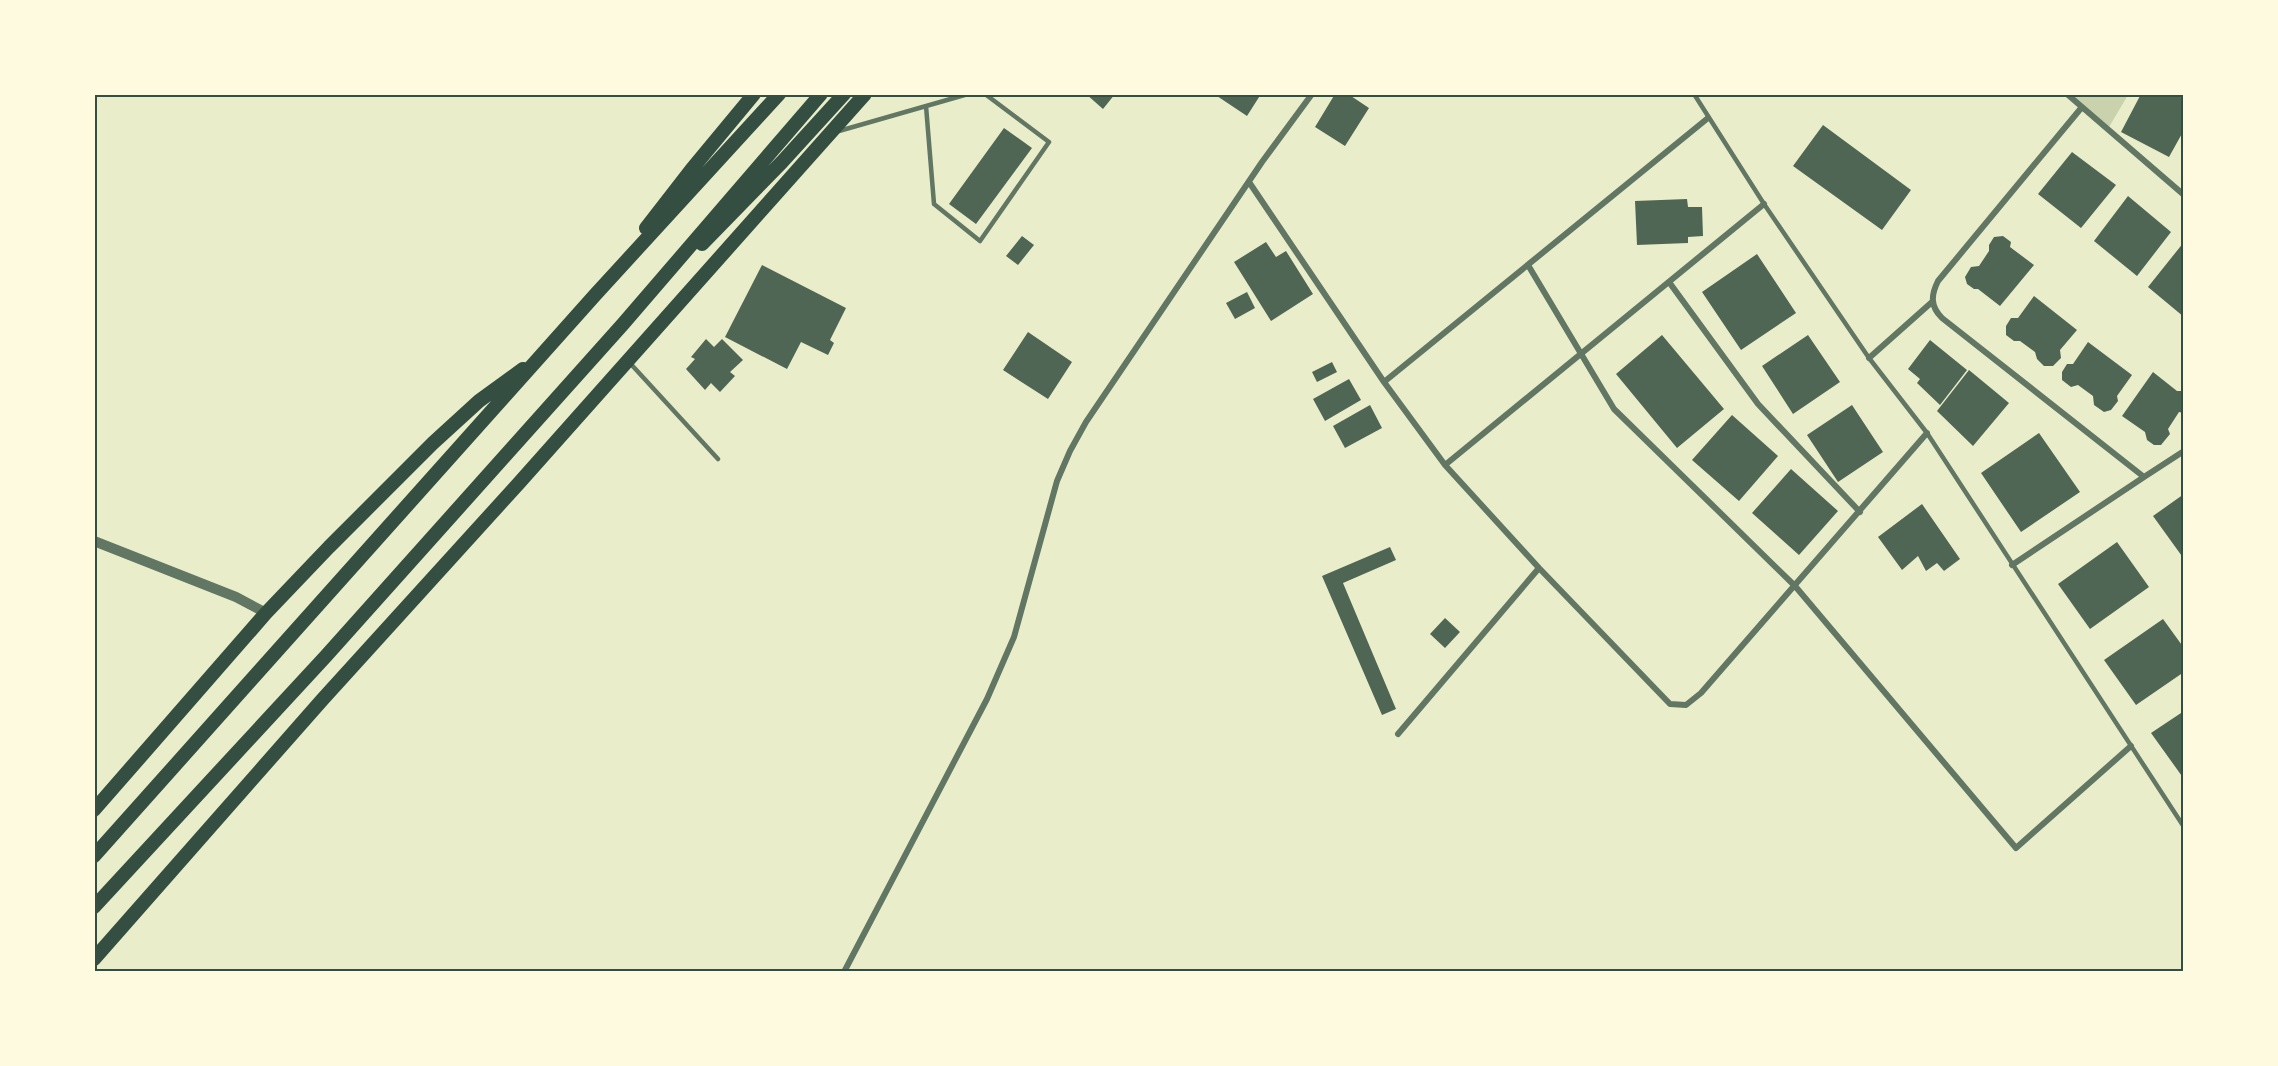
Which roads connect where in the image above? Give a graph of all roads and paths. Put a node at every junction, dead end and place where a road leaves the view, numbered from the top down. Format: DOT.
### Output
graph roads {
  1 [pos="754,94"];
  2 [pos="779,94"];
  3 [pos="821,94"];
  4 [pos="844,94"];
  5 [pos="865,94"];
  6 [pos="968,94"];
  7 [pos="985,94"];
  8 [pos="1312,94"];
  9 [pos="1694,94"];
  10 [pos="2067,94"];
  11 [pos="926,106"];
  12 [pos="2082,107"];
  13 [pos="1708,118"];
  14 [pos="830,133"];
  15 [pos="1249,182"];
  16 [pos="2184,195"];
  17 [pos="1764,204"];
  18 [pos="1528,265"];
  19 [pos="1669,282"];
  20 [pos="595,295"];
  21 [pos="1932,302"];
  22 [pos="623,324"];
  23 [pos="544,354"];
  24 [pos="1580,355"];
  25 [pos="1869,358"];
  26 [pos="627,360"];
  27 [pos="1384,382"];
  28 [pos="1928,433"];
  29 [pos="2184,451"];
  30 [pos="718,459"];
  31 [pos="1445,465"];
  32 [pos="2144,477"];
  33 [pos="1860,512"];
  34 [pos="94,541"];
  35 [pos="2012,565"];
  36 [pos="1539,568"];
  37 [pos="1795,586"];
  38 [pos="266,614"];
  39 [pos="1398,734"];
  40 [pos="2131,746"];
  41 [pos="94,810"];
  42 [pos="2184,827"];
  43 [pos="94,856"];
  44 [pos="94,907"];
  45 [pos="94,959"];
  46 [pos="844,972"];
  1 -- 20 [label="highway"];
  2 -- 20 [label="highway"];
  3 -- 22 [label="highway"];
  4 -- 22 [label="highway"];
  5 -- 14 [label="highway"];
  6 -- 11 [label="lane"];
  7 -- 11 [label="lane"];
  8 -- 15 [label="street"];
  9 -- 13 [label="lane"];
  10 -- 12 [label="street"];
  11 -- 14 [label="lane"];
  12 -- 16 [label="street"];
  12 -- 21 [label="street"];
  13 -- 17 [label="lane"];
  13 -- 18 [label="street"];
  14 -- 26 [label="highway"];
  15 -- 27 [label="street"];
  15 -- 46 [label="street"];
  17 -- 19 [label="street"];
  17 -- 25 [label="lane"];
  18 -- 24 [label="street"];
  18 -- 27 [label="street"];
  19 -- 24 [label="street"];
  19 -- 33 [label="street"];
  20 -- 23 [label="highway"];
  21 -- 25 [label="street"];
  21 -- 32 [label="street"];
  22 -- 44 [label="highway"];
  23 -- 38 [label="highway"];
  23 -- 43 [label="highway"];
  24 -- 31 [label="street"];
  24 -- 37 [label="street"];
  25 -- 28 [label="lane"];
  26 -- 30 [label="lane"];
  26 -- 45 [label="highway"];
  27 -- 31 [label="street"];
  28 -- 33 [label="street"];
  28 -- 35 [label="lane"];
  29 -- 32 [label="street"];
  31 -- 36 [label="street"];
  32 -- 35 [label="street"];
  33 -- 37 [label="street"];
  34 -- 38 [label="street"];
  35 -- 40 [label="lane"];
  36 -- 37 [label="street"];
  36 -- 39 [label="street"];
  37 -- 40 [label="street"];
  38 -- 41 [label="highway"];
  40 -- 42 [label="lane"];
}
